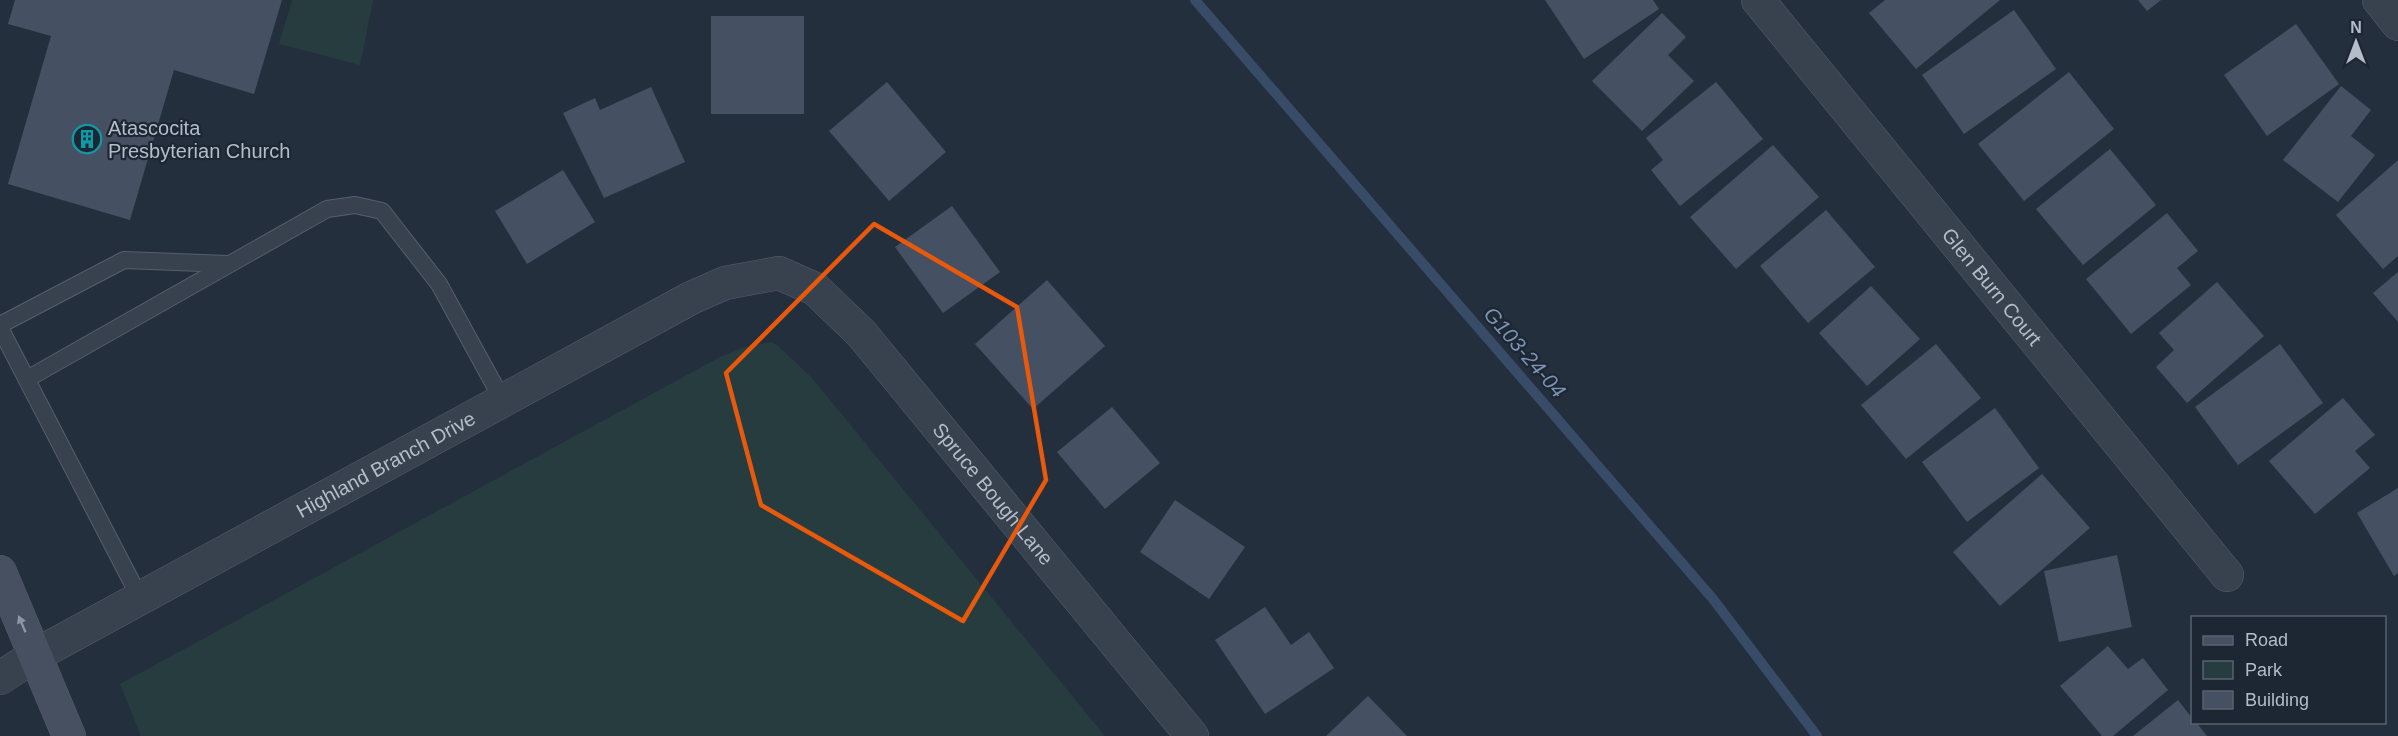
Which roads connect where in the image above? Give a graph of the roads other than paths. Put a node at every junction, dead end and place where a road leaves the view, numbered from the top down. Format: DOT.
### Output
graph roads {
  1 [pos="1758,0"];
  2 [pos="2379,0"];
  3 [pos="2398,24"];
  4 [pos="229,264"];
  5 [pos="779,273"];
  6 [pos="0,327"];
  7 [pos="27,379"];
  8 [pos="503,401"];
  9 [pos="0,573"];
  10 [pos="2227,575"];
  11 [pos="140,598"];
  12 [pos="36,655"];
  13 [pos="0,678"];
  14 [pos="69,736"];
  15 [pos="1192,736"];
  1 -- 10 [label="street, Glen Burn Court"];
  2 -- 3 [label="street"];
  4 -- 6 [label="lane"];
  4 -- 7 [label="lane"];
  4 -- 8 [label="lane"];
  5 -- 8 [label="street, Highland Branch Drive"];
  5 -- 15 [label="street, Spruce Bough Lane"];
  6 -- 7 [label="lane"];
  7 -- 11 [label="lane"];
  8 -- 11 [label="street, Highland Branch Drive"];
  12 -- 9 [label="street, one-way"];
  11 -- 12 [label="street, Highland Branch Drive"];
  12 -- 13 [label="street, Highland Branch Drive"];
  12 -- 14 [label="street"];
}
